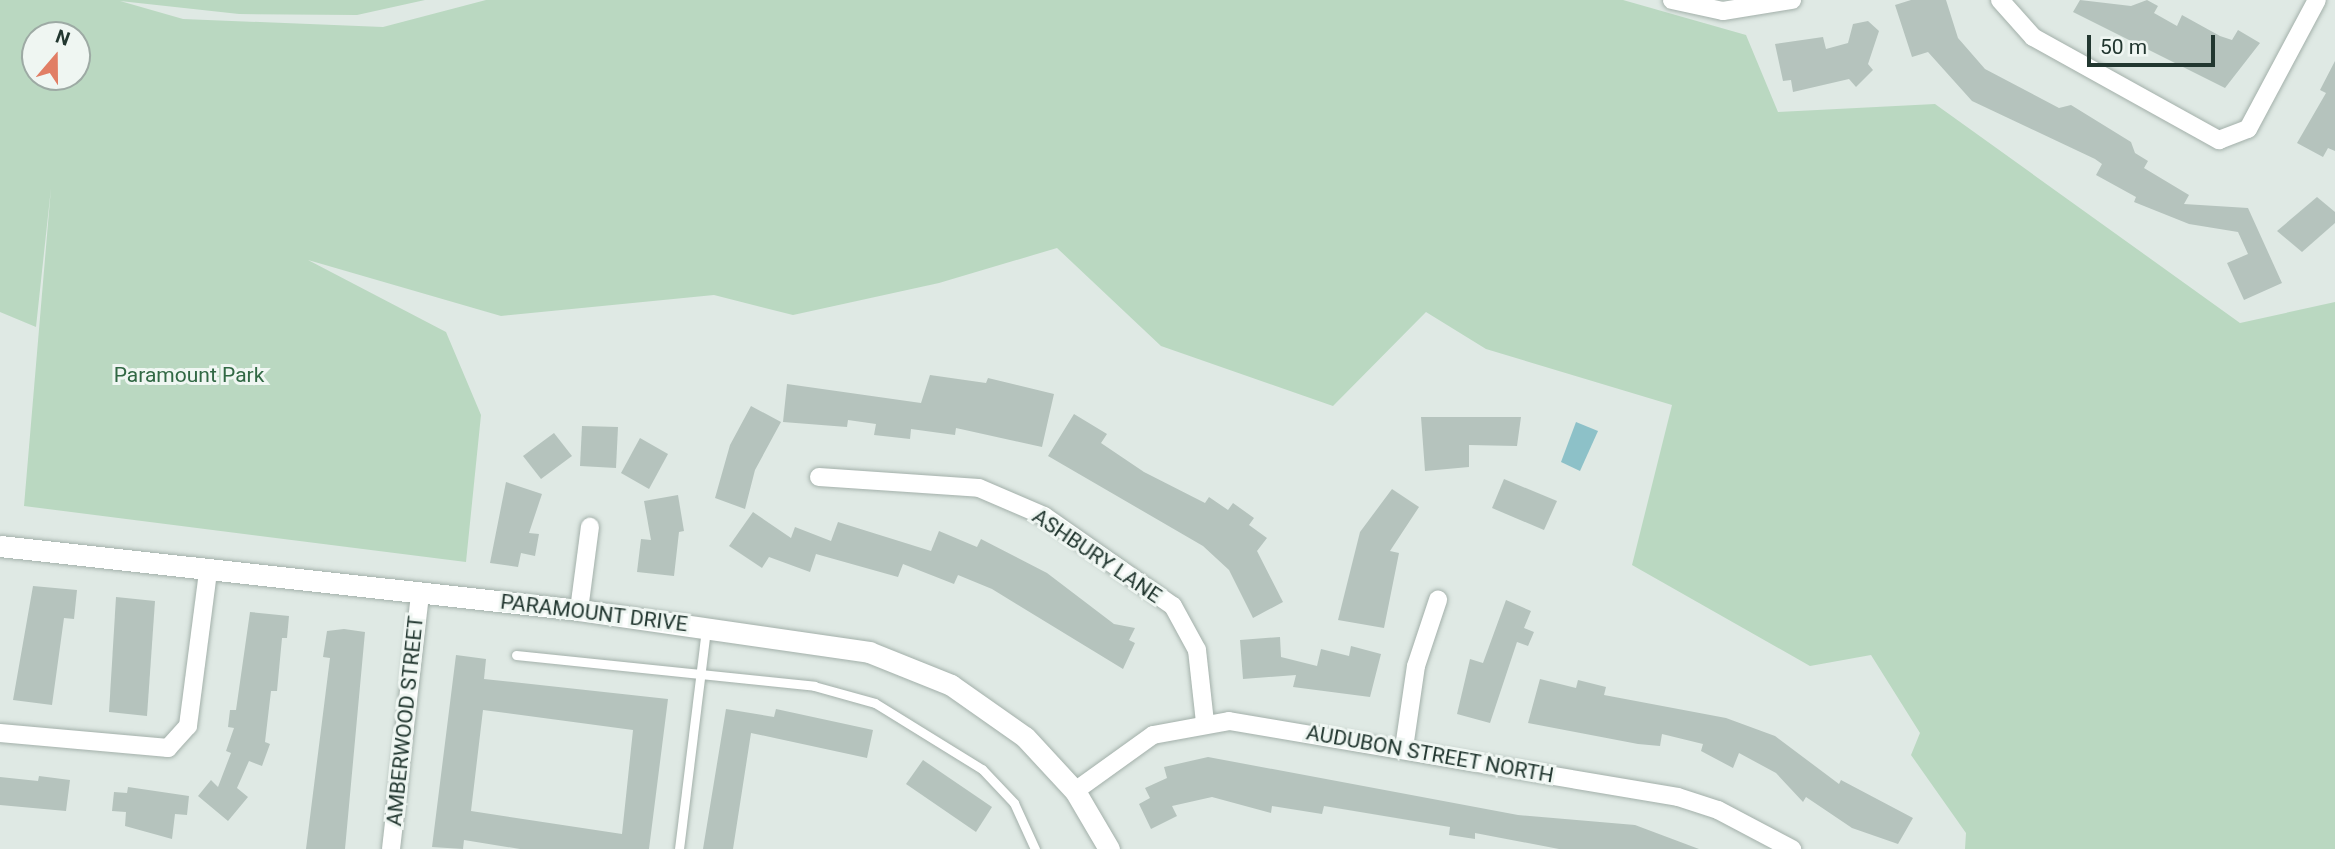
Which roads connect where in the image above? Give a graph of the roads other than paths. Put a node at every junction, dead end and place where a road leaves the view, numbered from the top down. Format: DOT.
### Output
graph roads {
  1 [pos="1672,0"];
  2 [pos="1793,0"];
  3 [pos="2000,0"];
  4 [pos="2317,0"];
  5 [pos="819,477"];
  6 [pos="590,527"];
  7 [pos="0,546"];
  8 [pos="208,570"];
  9 [pos="420,594"];
  10 [pos="1438,600"];
  11 [pos="579,610"];
  12 [pos="706,626"];
  13 [pos="516,655"];
  14 [pos="698,675"];
  15 [pos="1205,722"];
  16 [pos="0,733"];
  17 [pos="1404,748"];
  18 [pos="1075,791"];
  19 [pos="391,849"];
  20 [pos="679,849"];
  21 [pos="1035,849"];
  22 [pos="1109,849"];
  23 [pos="1792,849"];
  1 -- 2 [label="street"];
  3 -- 4 [label="street"];
  5 -- 15 [label="street, ASHBURY LANE"];
  6 -- 11 [label="street"];
  7 -- 8 [label="street, PARAMOUNT DRIVE"];
  8 -- 9 [label="street, PARAMOUNT DRIVE"];
  8 -- 16 [label="street"];
  9 -- 11 [label="street, PARAMOUNT DRIVE"];
  9 -- 19 [label="street, AMBERWOOD STREET"];
  10 -- 17 [label="street"];
  11 -- 12 [label="street, PARAMOUNT DRIVE"];
  12 -- 14 [label="lane"];
  12 -- 18 [label="street, PARAMOUNT DRIVE"];
  13 -- 14 [label="lane"];
  14 -- 20 [label="lane"];
  14 -- 21 [label="lane"];
  15 -- 17 [label="street, AUDUBON STREET NORTH"];
  15 -- 18 [label="street, AUDUBON STREET NORTH"];
  17 -- 23 [label="street, AUDUBON STREET NORTH"];
  18 -- 22 [label="street, PARAMOUNT DRIVE"];
}
